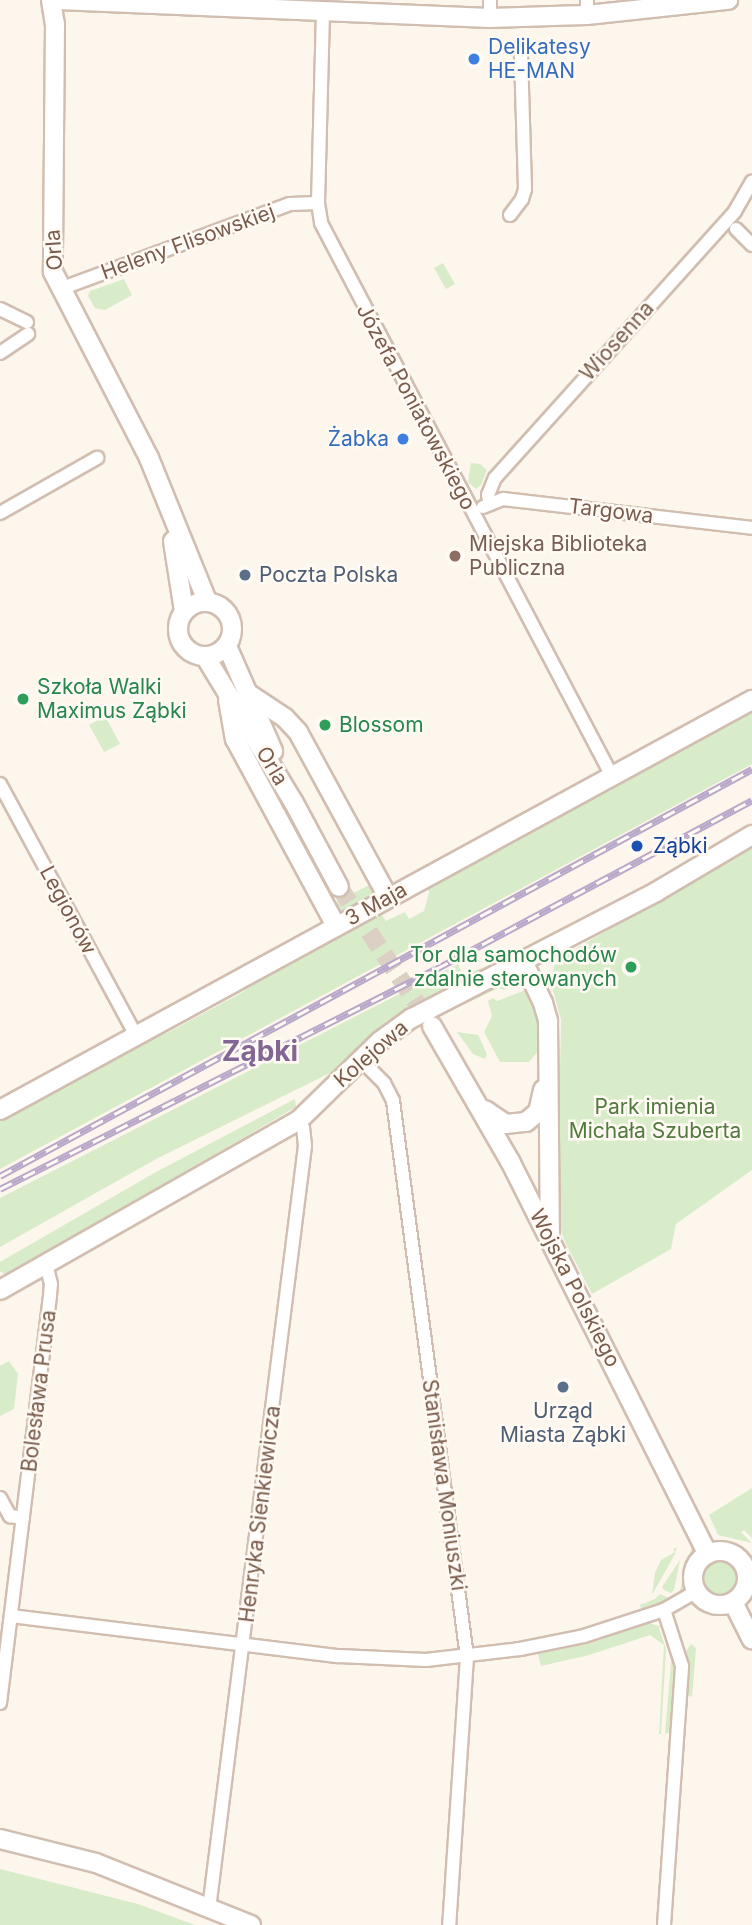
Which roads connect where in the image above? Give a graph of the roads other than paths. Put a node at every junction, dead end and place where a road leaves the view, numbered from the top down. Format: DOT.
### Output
graph roads {
  1 [pos="51,0"];
  2 [pos="58,0"];
  3 [pos="491,0"];
  4 [pos="728,0"];
  5 [pos="219,3"];
  6 [pos="587,7"];
  7 [pos="323,12"];
  8 [pos="490,18"];
  9 [pos="522,55"];
  10 [pos="752,181"];
  11 [pos="318,202"];
  12 [pos="510,215"];
  13 [pos="736,229"];
  14 [pos="752,245"];
  15 [pos="60,289"];
  16 [pos="0,309"];
  17 [pos="0,353"];
  18 [pos="97,458"];
  19 [pos="490,503"];
  20 [pos="0,513"];
  21 [pos="472,513"];
  22 [pos="170,516"];
  23 [pos="752,528"];
  24 [pos="206,601"];
  25 [pos="184,611"];
  26 [pos="227,646"];
  27 [pos="205,656"];
  28 [pos="227,693"];
  29 [pos="249,694"];
  30 [pos="752,700"];
  31 [pos="612,776"];
  32 [pos="0,784"];
  33 [pos="4,800"];
  34 [pos="295,803"];
  35 [pos="752,835"];
  36 [pos="339,887"];
  37 [pos="388,897"];
  38 [pos="336,926"];
  39 [pos="523,961"];
  40 [pos="432,1026"];
  41 [pos="136,1036"];
  42 [pos="360,1059"];
  43 [pos="547,1072"];
  44 [pos="482,1108"];
  45 [pos="0,1110"];
  46 [pos="298,1121"];
  47 [pos="551,1243"];
  48 [pos="46,1264"];
  49 [pos="0,1290"];
  50 [pos="0,1498"];
  51 [pos="23,1518"];
  52 [pos="708,1554"];
  53 [pos="749,1565"];
  54 [pos="697,1591"];
  55 [pos="6,1599"];
  56 [pos="733,1602"];
  57 [pos="664,1610"];
  58 [pos="11,1616"];
  59 [pos="752,1640"];
  60 [pos="244,1645"];
  61 [pos="467,1657"];
  62 [pos="0,1703"];
  63 [pos="0,1839"];
  64 [pos="209,1909"];
  65 [pos="251,1925"];
  66 [pos="449,1925"];
  67 [pos="664,1925"];
  1 -- 15 [label="street, Orla"];
  2 -- 5 [label="street"];
  3 -- 8 [label="street"];
  4 -- 6 [label="street"];
  5 -- 7 [label="street"];
  6 -- 8 [label="street"];
  7 -- 8 [label="street"];
  7 -- 11 [label="street, Józefa Poniatowskiego"];
  9 -- 12 [label="street"];
  10 -- 19 [label="street, Wiosenna"];
  11 -- 15 [label="street, Heleny Flisowskiej"];
  11 -- 21 [label="street, Józefa Poniatowskiego"];
  13 -- 14 [label="street"];
  15 -- 22 [label="street, Orla"];
  16 -- 17 [label="street"];
  18 -- 20 [label="street"];
  19 -- 21 [label="street, Targowa"];
  19 -- 23 [label="street, Targowa"];
  21 -- 31 [label="street, Józefa Poniatowskiego"];
  22 -- 24 [label="street, Orla"];
  22 -- 25 [label="street, Orla"];
  24 -- 25 [label="street"];
  24 -- 26 [label="street"];
  25 -- 27 [label="street"];
  26 -- 27 [label="street"];
  26 -- 29 [label="street, Orla"];
  27 -- 28 [label="street, Orla"];
  28 -- 34 [label="street, Orla"];
  28 -- 38 [label="street"];
  29 -- 34 [label="street, Orla"];
  29 -- 37 [label="street"];
  30 -- 31 [label="street, 3 Maja"];
  31 -- 37 [label="street, 3 Maja"];
  32 -- 33 [label="street, Legionów"];
  33 -- 41 [label="street, Legionów"];
  34 -- 36 [label="street, Orla"];
  35 -- 39 [label="street, Kolejowa"];
  37 -- 38 [label="street, 3 Maja"];
  38 -- 41 [label="street, 3 Maja"];
  39 -- 42 [label="street, Kolejowa"];
  39 -- 43 [label="street"];
  40 -- 44 [label="street, Wojska Polskiego"];
  41 -- 45 [label="street, 3 Maja"];
  42 -- 46 [label="street, Kolejowa"];
  42 -- 61 [label="street, Stanisława Moniuszki"];
  43 -- 44 [label="street"];
  43 -- 47 [label="street"];
  44 -- 47 [label="street, Wojska Polskiego"];
  46 -- 48 [label="street, Kolejowa"];
  46 -- 60 [label="street, Henryka Sienkiewicza"];
  47 -- 52 [label="street, Wojska Polskiego"];
  48 -- 49 [label="street, Kolejowa"];
  48 -- 51 [label="street, Bolesława Prusa"];
  50 -- 51 [label="street"];
  51 -- 55 [label="street, Bolesława Prusa"];
  52 -- 53 [label="street"];
  52 -- 54 [label="street"];
  53 -- 56 [label="street"];
  54 -- 56 [label="street"];
  54 -- 57 [label="street"];
  55 -- 58 [label="street, Bolesława Prusa"];
  56 -- 59 [label="street"];
  57 -- 61 [label="street"];
  57 -- 67 [label="street"];
  58 -- 60 [label="street"];
  58 -- 62 [label="street, Bolesława Prusa"];
  60 -- 61 [label="street"];
  60 -- 64 [label="street, Henryka Sienkiewicza"];
  61 -- 66 [label="street, Stanisława Moniuszki"];
  63 -- 64 [label="street"];
  64 -- 65 [label="street"];
}
